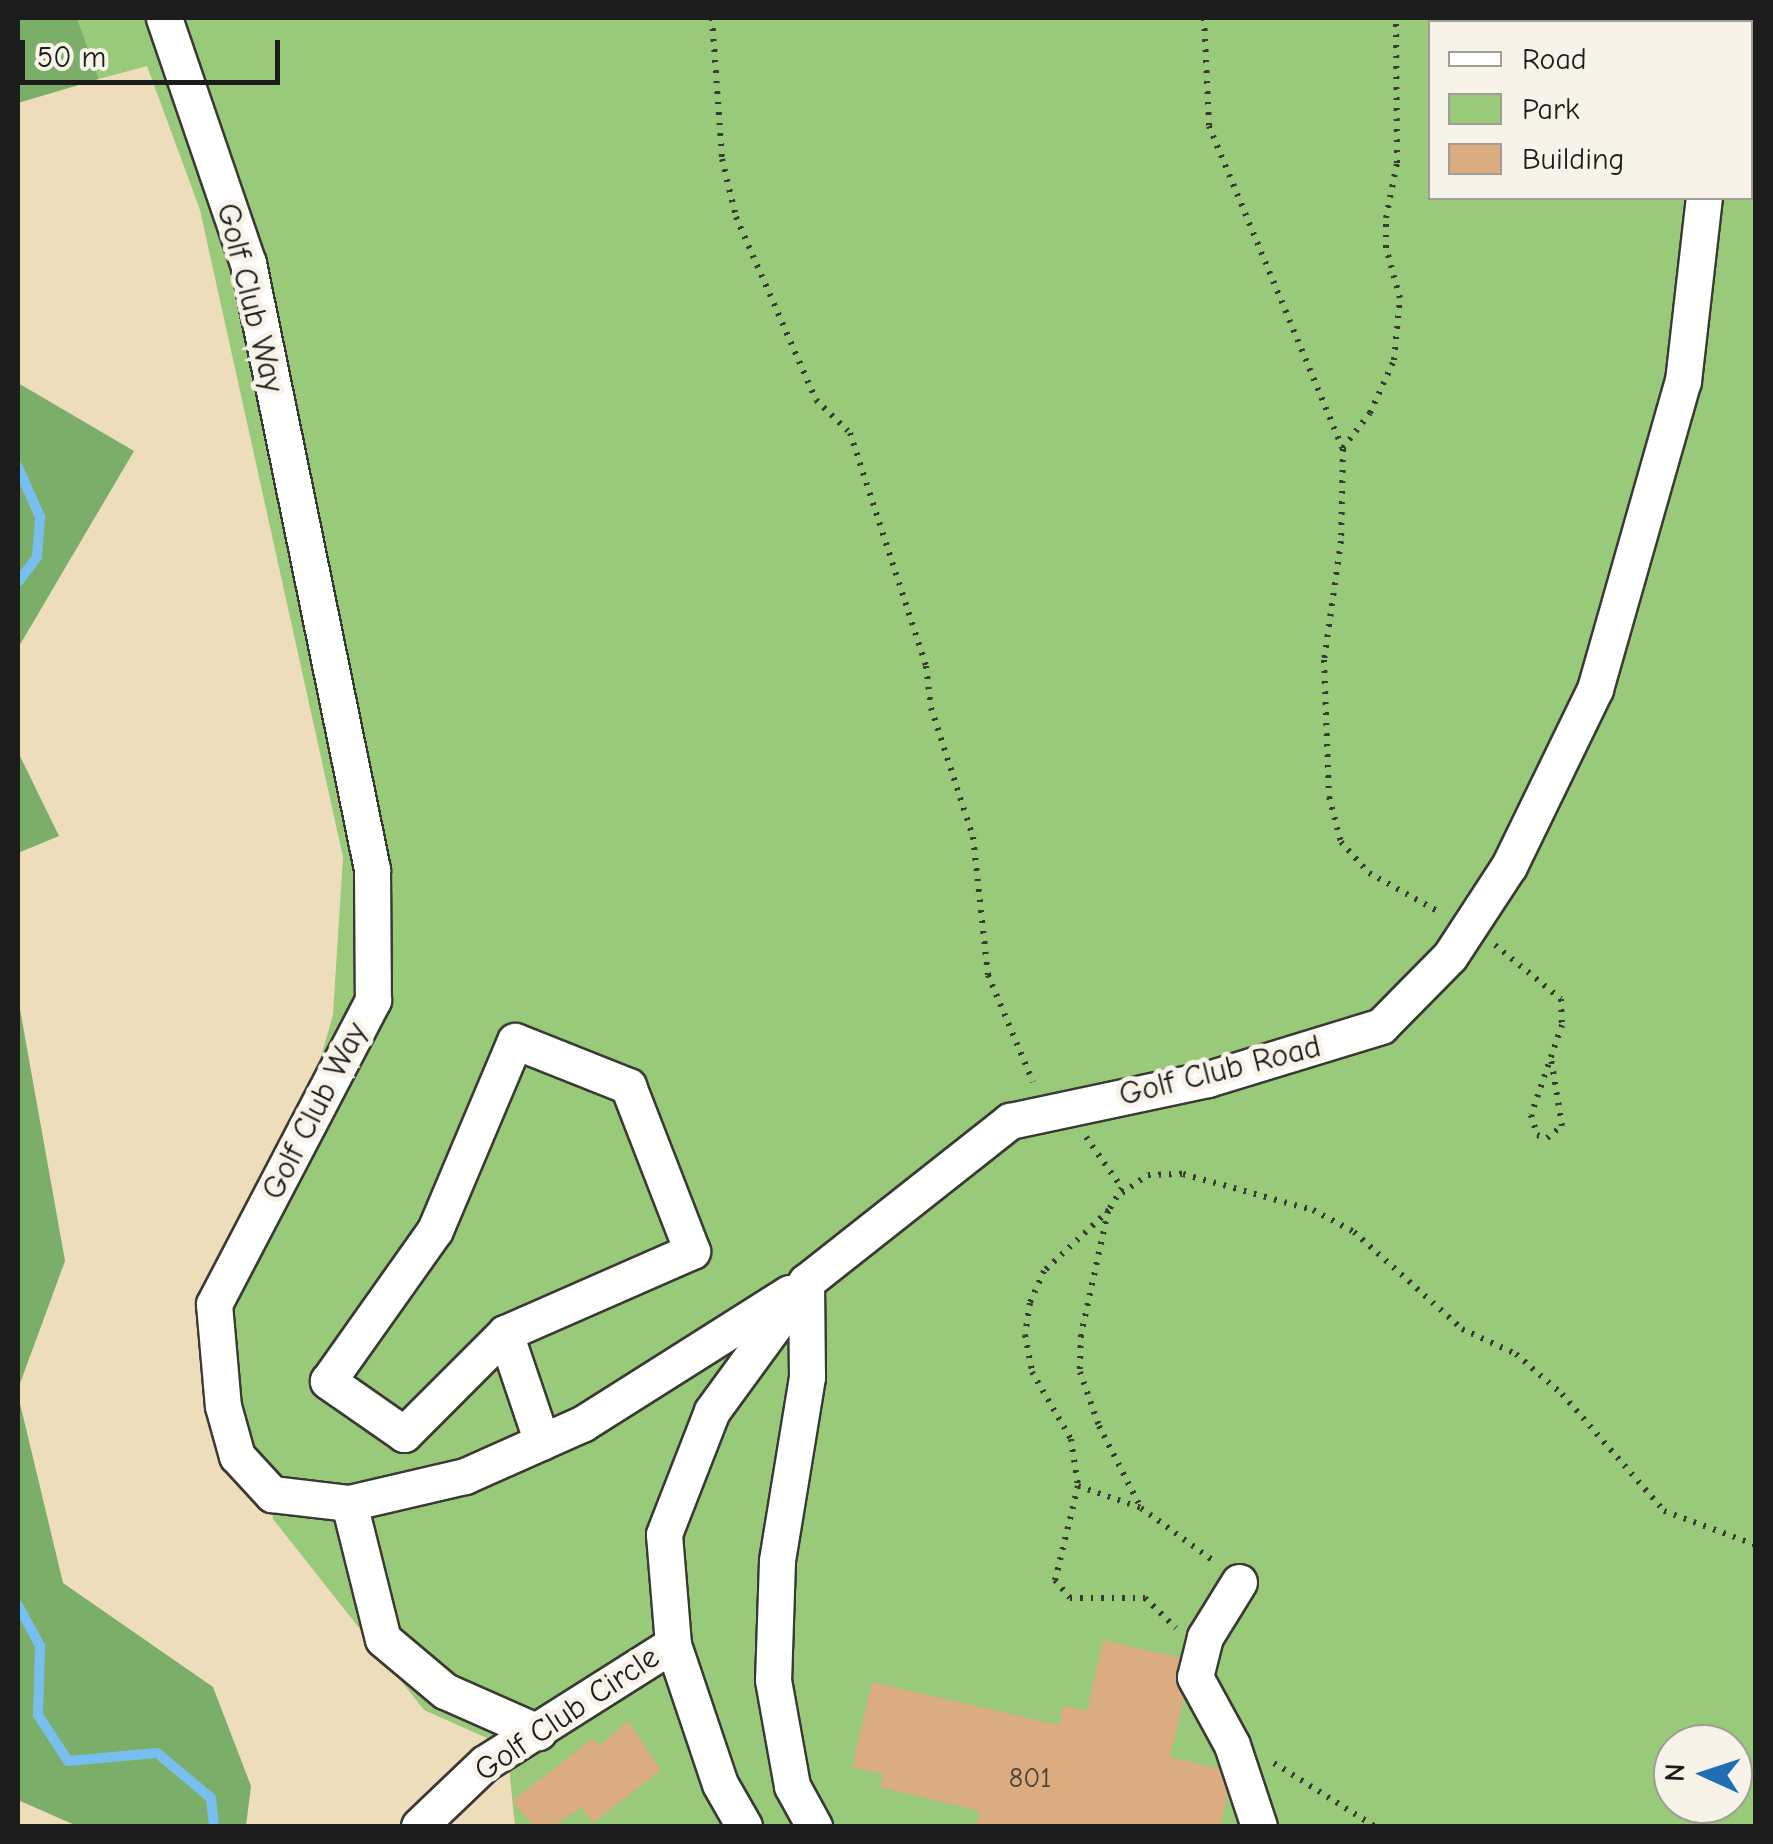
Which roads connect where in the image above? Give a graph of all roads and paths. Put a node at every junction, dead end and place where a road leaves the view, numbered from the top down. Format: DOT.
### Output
graph roads {
  1 [pos="164,18"];
  2 [pos="712,18"];
  3 [pos="1204,18"];
  4 [pos="1396,18"];
  5 [pos="1704,200"];
  6 [pos="1342,449"];
  7 [pos="1468,928"];
  8 [pos="1551,1058"];
  9 [pos="1058,1110"];
  10 [pos="1108,1211"];
  11 [pos="806,1282"];
  12 [pos="505,1332"];
  13 [pos="404,1434"];
  14 [pos="542,1442"];
  15 [pos="1078,1486"];
  16 [pos="416,1487"];
  17 [pos="349,1503"];
  18 [pos="1141,1508"];
  19 [pos="1756,1545"];
  20 [pos="1239,1582"];
  21 [pos="673,1644"];
  22 [pos="1200,1654"];
  23 [pos="538,1732"];
  24 [pos="1232,1745"];
  25 [pos="419,1826"];
  26 [pos="744,1826"];
  27 [pos="814,1826"];
  28 [pos="1259,1826"];
  29 [pos="1374,1826"];
  1 -- 17 [label="street, Golf Club Way"];
  2 -- 9 [label="path"];
  3 -- 6 [label="path"];
  4 -- 6 [label="path"];
  5 -- 7 [label="street, Golf Club Road"];
  6 -- 7 [label="path"];
  7 -- 8 [label="path"];
  7 -- 9 [label="street, Golf Club Road"];
  8 -- 8 [label="path"];
  9 -- 10 [label="path"];
  9 -- 11 [label="street, Golf Club Road"];
  10 -- 15 [label="path"];
  10 -- 18 [label="path"];
  10 -- 19 [label="path"];
  11 -- 14 [label="street, Golf Club Way"];
  11 -- 21 [label="street, Golf Club Road"];
  11 -- 27 [label="street"];
  12 -- 13 [label="street"];
  12 -- 13 [label="street"];
  12 -- 14 [label="street"];
  13 -- 16 [label="street"];
  14 -- 16 [label="street, Golf Club Way"];
  15 -- 18 [label="path"];
  15 -- 22 [label="path"];
  16 -- 17 [label="street, Golf Club Way"];
  17 -- 23 [label="street"];
  18 -- 20 [label="path"];
  20 -- 22 [label="street"];
  21 -- 23 [label="street, Golf Club Circle"];
  21 -- 26 [label="street, Golf Club Road"];
  22 -- 24 [label="street"];
  23 -- 25 [label="street, Golf Club Circle"];
  24 -- 28 [label="street"];
  24 -- 29 [label="path"];
}
